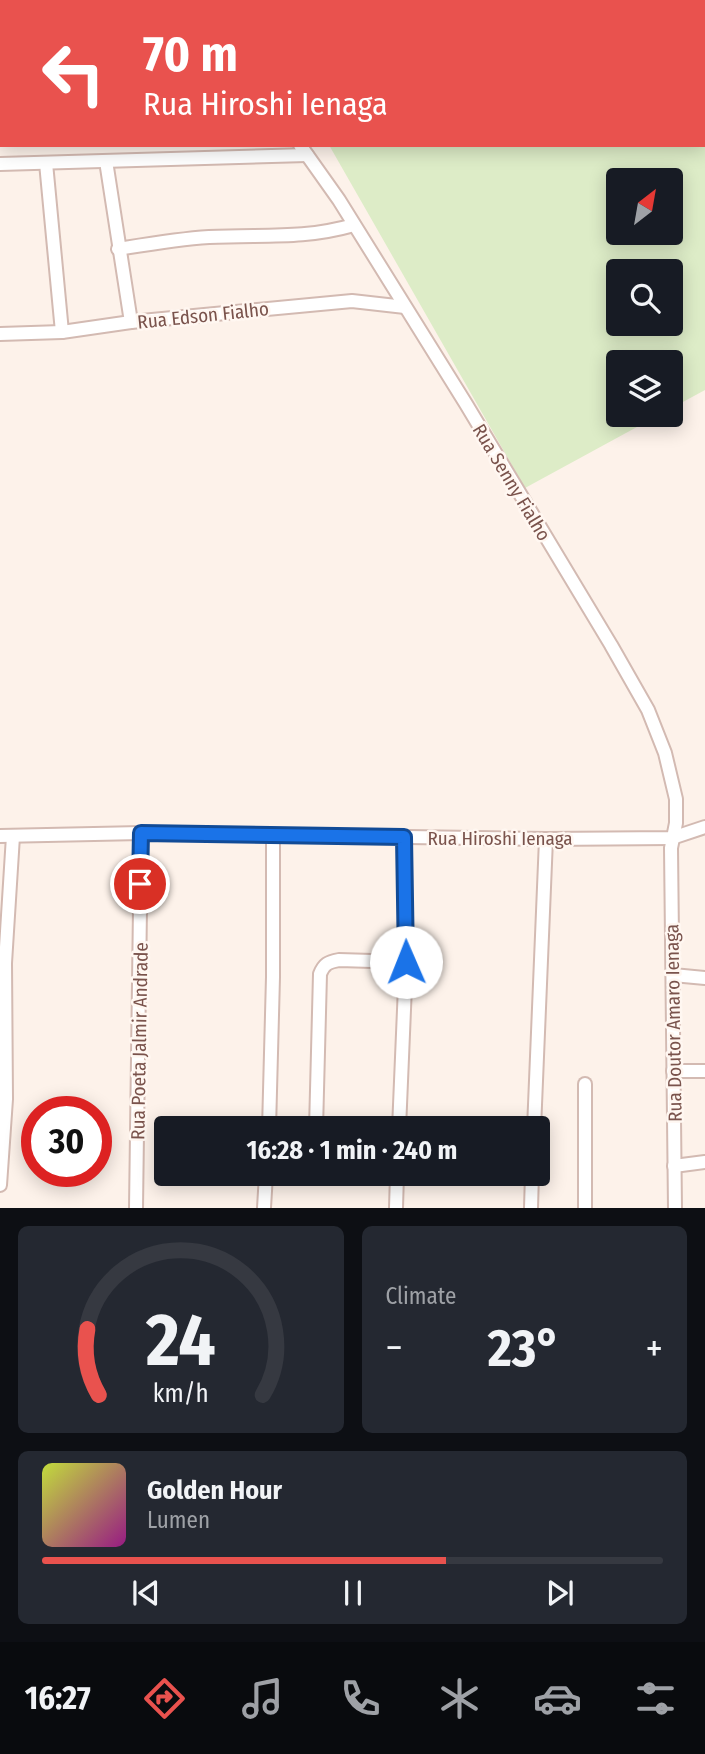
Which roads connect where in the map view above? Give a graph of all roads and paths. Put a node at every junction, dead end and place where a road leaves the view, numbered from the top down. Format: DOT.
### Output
graph roads {
  1 [pos="304,150"];
  2 [pos="106,160"];
  3 [pos="46,163"];
  4 [pos="0,164"];
  5 [pos="354,225"];
  6 [pos="118,249"];
  7 [pos="405,307"];
  8 [pos="131,322"];
  9 [pos="62,332"];
  10 [pos="0,334"];
  11 [pos="705,827"];
  12 [pos="141,833"];
  13 [pos="273,835"];
  14 [pos="6,836"];
  15 [pos="404,837"];
  16 [pos="672,838"];
  17 [pos="546,839"];
  18 [pos="406,962"];
  19 [pos="3,963"];
  20 [pos="673,975"];
  21 [pos="705,978"];
  22 [pos="673,1071"];
  23 [pos="705,1071"];
  24 [pos="585,1084"];
  25 [pos="3,1100"];
  26 [pos="268,1116"];
  27 [pos="316,1116"];
  28 [pos="400,1116"];
  29 [pos="535,1116"];
  30 [pos="705,1162"];
  31 [pos="674,1166"];
  32 [pos="0,1185"];
  33 [pos="265,1186"];
  34 [pos="397,1186"];
  35 [pos="532,1186"];
  36 [pos="135,1208"];
  37 [pos="264,1208"];
  38 [pos="396,1208"];
  39 [pos="531,1208"];
  40 [pos="585,1208"];
  41 [pos="675,1208"];
  1 -- 2 [label="street"];
  1 -- 5 [label="street, Rua Senny Fialho"];
  2 -- 3 [label="street"];
  2 -- 6 [label="street"];
  3 -- 4 [label="street"];
  3 -- 9 [label="street"];
  5 -- 6 [label="street"];
  5 -- 7 [label="street, Rua Senny Fialho"];
  6 -- 8 [label="street"];
  7 -- 8 [label="street, Rua Edson Fialho"];
  7 -- 16 [label="street, Rua Senny Fialho"];
  8 -- 9 [label="street, Rua Edson Fialho"];
  9 -- 10 [label="street, Rua Edson Fialho"];
  11 -- 16 [label="street, Rua Hiroshi Ienaga"];
  12 -- 13 [label="street, Rua Hiroshi Ienaga"];
  12 -- 14 [label="street, Rua Hiroshi Ienaga"];
  12 -- 36 [label="street, Rua Poeta Jalmir Andrade"];
  13 -- 15 [label="street, Rua Hiroshi Ienaga"];
  13 -- 26 [label="street"];
  14 -- 19 [label="street"];
  15 -- 17 [label="street, Rua Hiroshi Ienaga"];
  15 -- 18 [label="street"];
  16 -- 17 [label="street, Rua Hiroshi Ienaga"];
  16 -- 20 [label="street, Rua Doutor Amaro Ienaga"];
  17 -- 29 [label="street"];
  18 -- 27 [label="street"];
  18 -- 28 [label="street"];
  19 -- 25 [label="street"];
  20 -- 21 [label="street"];
  20 -- 22 [label="street, Rua Doutor Amaro Ienaga"];
  22 -- 23 [label="street"];
  22 -- 31 [label="street, Rua Doutor Amaro Ienaga"];
  24 -- 40 [label="street"];
  25 -- 32 [label="street"];
  30 -- 31 [label="street"];
  31 -- 41 [label="street, Rua Doutor Amaro Ienaga"];
  33 -- 37 [label="street"];
  34 -- 38 [label="street"];
  35 -- 39 [label="street"];
}
